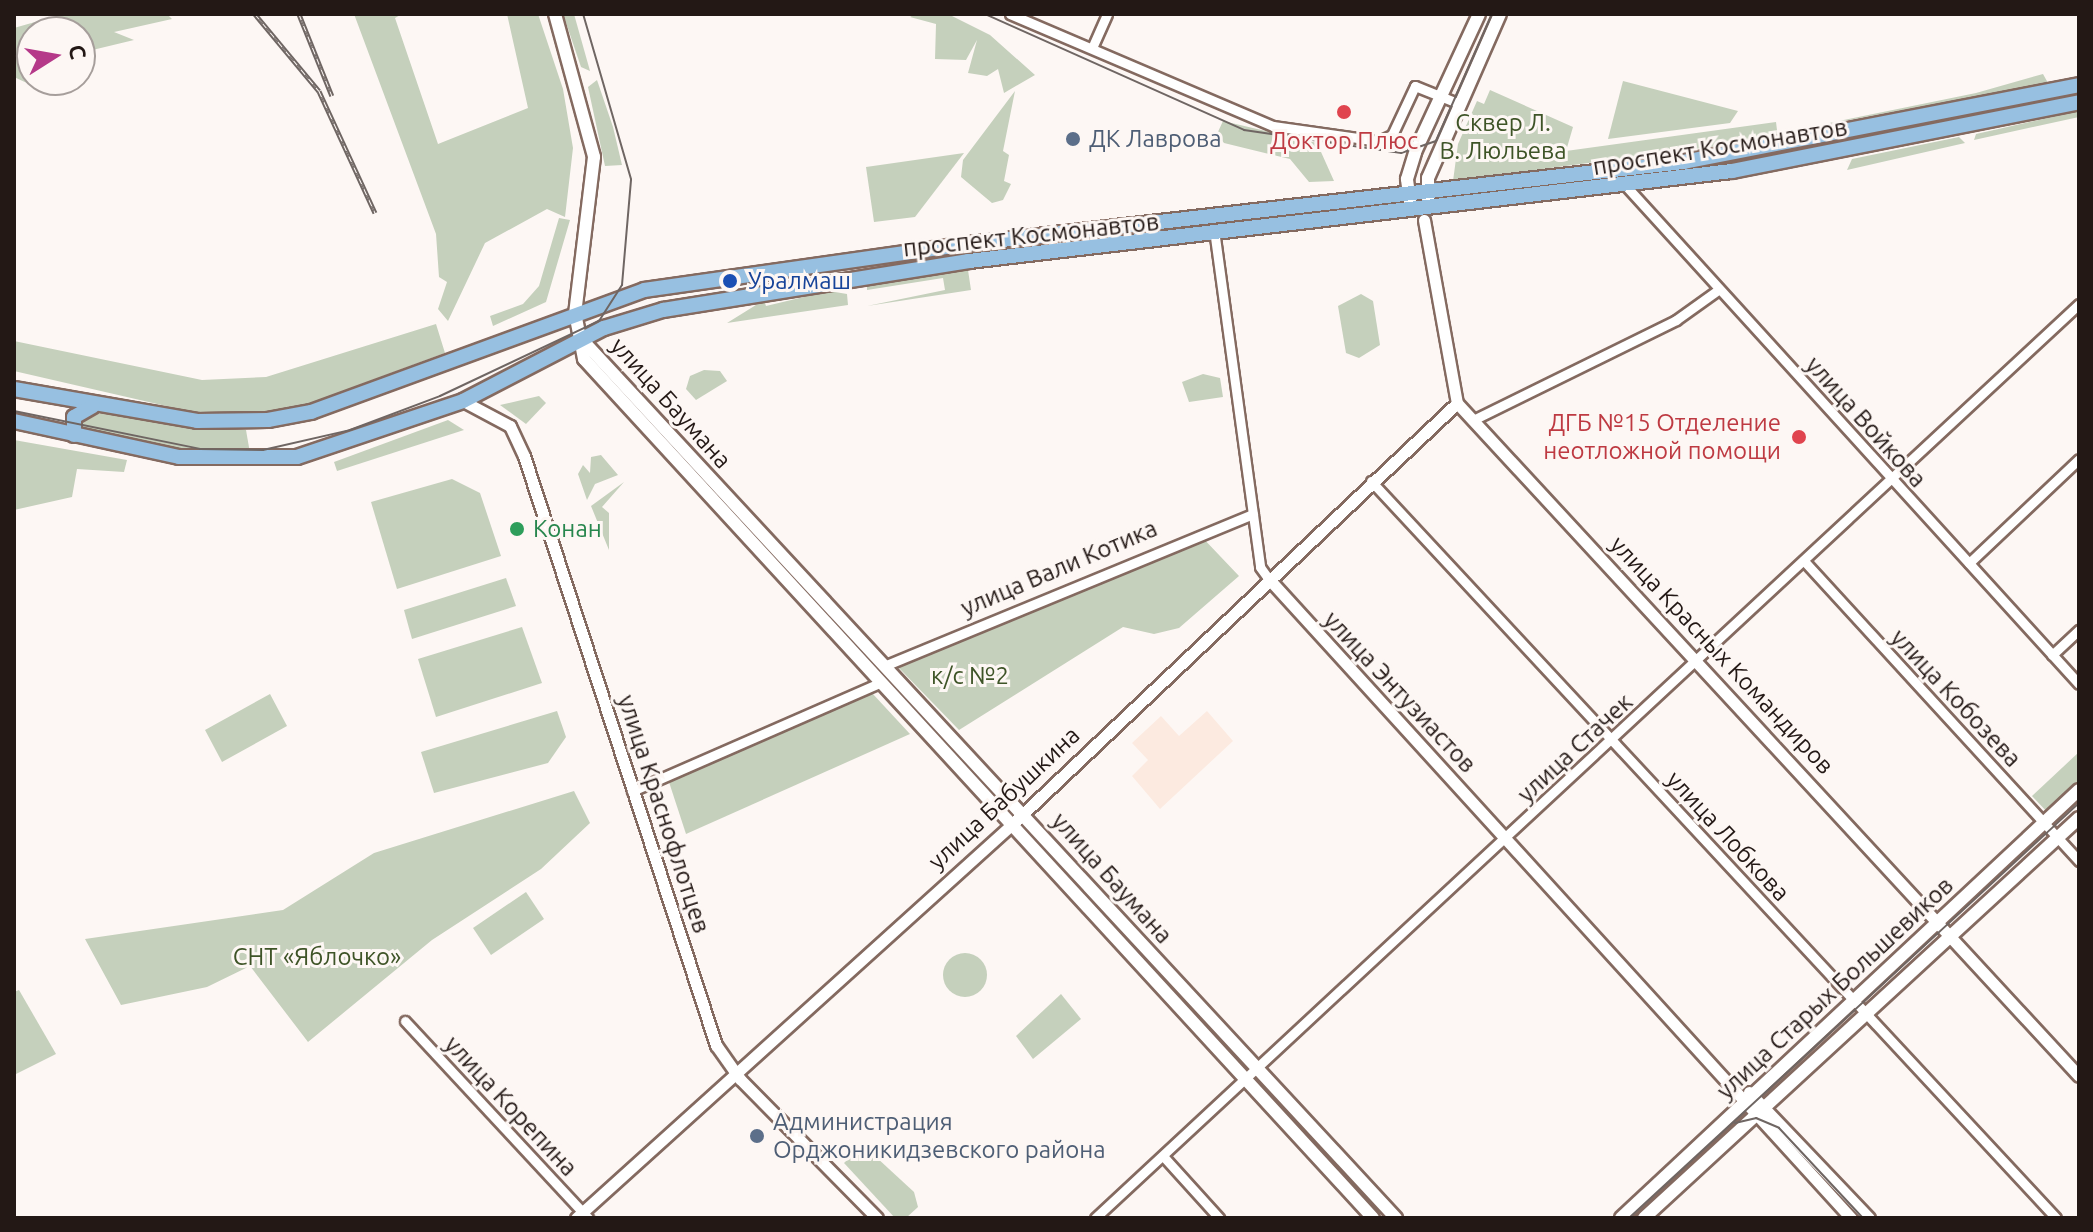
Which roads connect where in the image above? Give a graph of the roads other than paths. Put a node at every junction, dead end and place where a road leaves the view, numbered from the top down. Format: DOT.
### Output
graph roads {
  1 [pos="555,14"];
  2 [pos="1010,14"];
  3 [pos="1107,14"];
  4 [pos="1479,14"];
  5 [pos="1500,14"];
  6 [pos="1092,48"];
  7 [pos="2079,85"];
  8 [pos="1442,97"];
  9 [pos="2079,102"];
  10 [pos="1460,104"];
  11 [pos="1626,186"];
  12 [pos="1427,193"];
  13 [pos="1409,195"];
  14 [pos="1422,214"];
  15 [pos="1215,237"];
  16 [pos="1718,290"];
  17 [pos="2077,310"];
  18 [pos="575,313"];
  19 [pos="585,342"];
  20 [pos="14,389"];
  21 [pos="463,401"];
  22 [pos="1457,403"];
  23 [pos="93,406"];
  24 [pos="1473,420"];
  25 [pos="14,421"];
  26 [pos="74,435"];
  27 [pos="2079,459"];
  28 [pos="1891,480"];
  29 [pos="1371,481"];
  30 [pos="1253,514"];
  31 [pos="1805,562"];
  32 [pos="1969,563"];
  33 [pos="1268,578"];
  34 [pos="2079,630"];
  35 [pos="2052,655"];
  36 [pos="1699,660"];
  37 [pos="884,666"];
  38 [pos="877,684"];
  39 [pos="2079,684"];
  40 [pos="1613,740"];
  41 [pos="2079,790"];
  42 [pos="632,791"];
  43 [pos="1023,812"];
  44 [pos="2079,818"];
  45 [pos="2044,822"];
  46 [pos="1009,827"];
  47 [pos="2058,837"];
  48 [pos="1507,839"];
  49 [pos="2079,861"];
  50 [pos="1939,919"];
  51 [pos="1954,935"];
  52 [pos="1855,1001"];
  53 [pos="1866,1013"];
  54 [pos="405,1021"];
  55 [pos="1259,1069"];
  56 [pos="735,1073"];
  57 [pos="2079,1076"];
  58 [pos="1247,1081"];
  59 [pos="1737,1088"];
  60 [pos="1754,1094"];
  61 [pos="1743,1105"];
  62 [pos="1766,1107"];
  63 [pos="1755,1117"];
  64 [pos="1163,1156"];
  65 [pos="582,1216"];
  66 [pos="877,1218"];
  67 [pos="1095,1218"];
  68 [pos="1219,1218"];
  69 [pos="1373,1218"];
  70 [pos="1396,1218"];
  71 [pos="1621,1218"];
  72 [pos="1644,1218"];
  73 [pos="1851,1218"];
  74 [pos="1869,1218"];
  75 [pos="2056,1218"];
  1 -- 18 [label="main road"];
  2 -- 6 [label="street"];
  3 -- 6 [label="street"];
  4 -- 8 [label="main road"];
  5 -- 10 [label="main road"];
  6 -- 8 [label="street"];
  7 -- 12 [label="main road, проспект Космонавтов"];
  8 -- 10 [label="street"];
  8 -- 13 [label="main road"];
  9 -- 11 [label="main road, проспект Космонавтов"];
  10 -- 12 [label="main road"];
  11 -- 14 [label="main road, проспект Космонавтов"];
  11 -- 16 [label="street, улица Войкова"];
  12 -- 13 [label="main road, проспект Космонавтов"];
  12 -- 14 [label="main road"];
  13 -- 14 [label="main road"];
  13 -- 18 [label="main road, проспект Космонавтов"];
  14 -- 15 [label="main road, проспект Космонавтов"];
  14 -- 22 [label="street"];
  15 -- 19 [label="main road, проспект Космонавтов"];
  15 -- 30 [label="street, улица Энтузиастов"];
  16 -- 24 [label="street"];
  16 -- 28 [label="street, улица Войкова"];
  17 -- 28 [label="street, улица Стачек"];
  18 -- 19 [label="main road"];
  18 -- 23 [label="main road, проспект Космонавтов"];
  19 -- 21 [label="main road, проспект Космонавтов"];
  19 -- 37 [label="main road, улица Баумана"];
  19 -- 38 [label="main road, улица Баумана"];
  20 -- 23 [label="main road, проспект Космонавтов"];
  21 -- 26 [label="main road, проспект Космонавтов"];
  21 -- 42 [label="street, улица Краснофлотцев"];
  22 -- 24 [label="street, улица Красных Командиров"];
  22 -- 29 [label="street, улица Бабушкина"];
  23 -- 26 [label="main road"];
  24 -- 36 [label="street, улица Красных Командиров"];
  25 -- 26 [label="main road, проспект Космонавтов"];
  27 -- 32 [label="street"];
  28 -- 31 [label="street, улица Стачек"];
  28 -- 32 [label="street, улица Войкова"];
  29 -- 33 [label="street, улица Бабушкина"];
  29 -- 40 [label="street, улица Лобкова"];
  30 -- 33 [label="street, улица Энтузиастов"];
  30 -- 37 [label="street, улица Вали Котика"];
  31 -- 36 [label="street, улица Стачек"];
  31 -- 45 [label="street, улица Кобозева"];
  32 -- 35 [label="street, улица Войкова"];
  33 -- 43 [label="street, улица Бабушкина"];
  33 -- 48 [label="street, улица Энтузиастов"];
  34 -- 35 [label="street"];
  35 -- 39 [label="street, улица Войкова"];
  36 -- 40 [label="street, улица Стачек"];
  36 -- 50 [label="street, улица Красных Командиров"];
  37 -- 43 [label="main road, улица Баумана"];
  38 -- 42 [label="street"];
  38 -- 46 [label="main road, улица Баумана"];
  40 -- 48 [label="street, улица Стачек"];
  40 -- 52 [label="street, улица Лобкова"];
  41 -- 45 [label="main road, улица Старых Большевиков"];
  42 -- 56 [label="street, улица Краснофлотцев"];
  43 -- 46 [label="street, улица Бабушкина"];
  43 -- 55 [label="main road, улица Баумана"];
  44 -- 47 [label="main road, улица Старых Большевиков"];
  45 -- 47 [label="street, улица Кобозева"];
  45 -- 50 [label="main road, улица Старых Большевиков"];
  46 -- 56 [label="street, улица Бабушкина"];
  46 -- 58 [label="main road, улица Баумана"];
  47 -- 49 [label="street, улица Кобозева"];
  47 -- 51 [label="main road, улица Старых Большевиков"];
  48 -- 55 [label="street, улица Стачек"];
  48 -- 59 [label="street, улица Энтузиастов"];
  50 -- 51 [label="street, улица Красных Командиров"];
  50 -- 52 [label="main road, улица Старых Большевиков"];
  51 -- 53 [label="main road, улица Старых Большевиков"];
  51 -- 57 [label="street, улица Красных Командиров"];
  52 -- 53 [label="street, улица Лобкова"];
  52 -- 60 [label="main road, улица Старых Большевиков"];
  53 -- 62 [label="main road, улица Старых Большевиков"];
  53 -- 75 [label="street, улица Лобкова"];
  54 -- 65 [label="street, улица Корепина"];
  55 -- 58 [label="street, улица Стачек"];
  55 -- 70 [label="main road, улица Баумана"];
  56 -- 65 [label="street, улица Бабушкина"];
  56 -- 66 [label="street, улица Краснофлотцев"];
  58 -- 64 [label="street, улица Стачек"];
  58 -- 69 [label="main road, улица Баумана"];
  59 -- 60 [label="street"];
  59 -- 61 [label="street"];
  60 -- 61 [label="main road, улица Старых Большевиков"];
  60 -- 62 [label="street"];
  61 -- 63 [label="street"];
  61 -- 71 [label="main road, улица Старых Большевиков"];
  62 -- 63 [label="main road, улица Старых Большевиков"];
  62 -- 74 [label="street"];
  63 -- 72 [label="main road, улица Старых Большевиков"];
  63 -- 73 [label="street"];
  64 -- 67 [label="street, улица Стачек"];
  64 -- 68 [label="street"];
}
